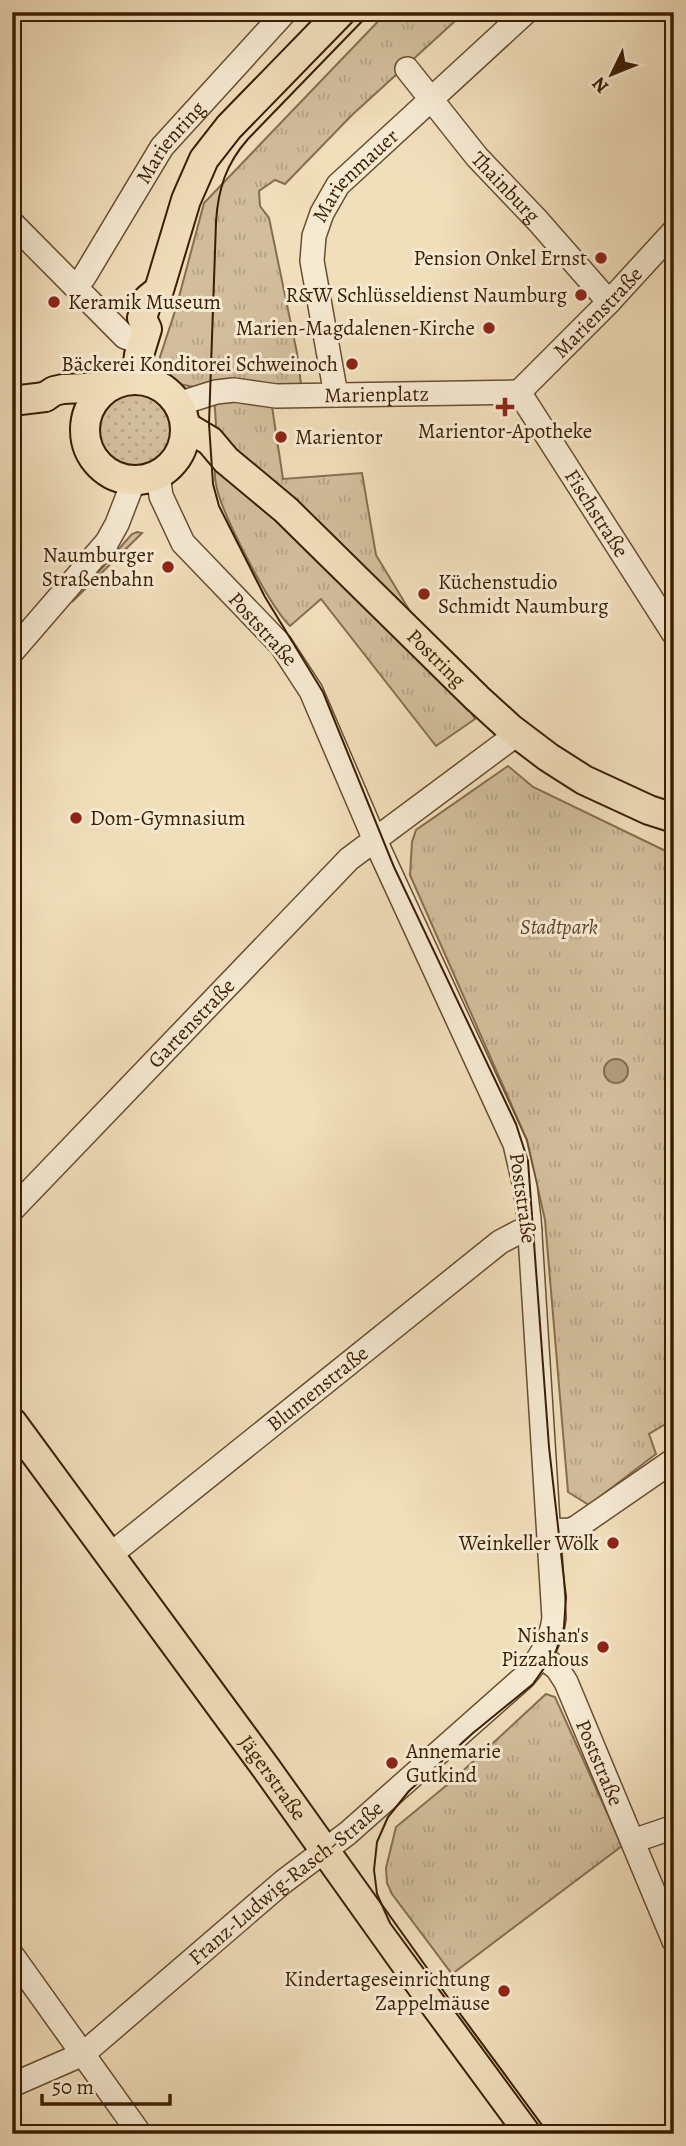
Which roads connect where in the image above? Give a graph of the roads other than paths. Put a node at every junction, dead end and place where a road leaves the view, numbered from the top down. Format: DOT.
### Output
graph roads {
  1 [pos="285,12"];
  2 [pos="526,12"];
  3 [pos="332,15"];
  4 [pos="407,69"];
  5 [pos="433,99"];
  6 [pos="12,223"];
  7 [pos="674,231"];
  8 [pos="75,286"];
  9 [pos="609,302"];
  10 [pos="145,336"];
  11 [pos="136,379"];
  12 [pos="107,387"];
  13 [pos="519,392"];
  14 [pos="336,395"];
  15 [pos="45,397"];
  16 [pos="12,401"];
  17 [pos="182,415"];
  18 [pos="85,426"];
  19 [pos="226,460"];
  20 [pos="156,471"];
  21 [pos="674,634"];
  22 [pos="13,649"];
  23 [pos="517,734"];
  24 [pos="674,818"];
  25 [pos="374,838"];
  26 [pos="12,1209"];
  27 [pos="530,1231"];
  28 [pos="12,1422"];
  29 [pos="674,1460"];
  30 [pos="549,1531"];
  31 [pos="110,1555"];
  32 [pos="541,1656"];
  33 [pos="674,1827"];
  34 [pos="633,1841"];
  35 [pos="325,1850"];
  36 [pos="674,1941"];
  37 [pos="12,1955"];
  38 [pos="83,2053"];
  39 [pos="12,2085"];
  40 [pos="140,2134"];
  41 [pos="530,2134"];
  1 -- 8 [label="street, Marienring"];
  2 -- 5 [label="street, Marienmauer"];
  3 -- 10 [label="main road, Marienring"];
  4 -- 5 [label="street, Thainburg"];
  5 -- 9 [label="street, Thainburg"];
  5 -- 14 [label="street, Marienmauer"];
  6 -- 8 [label="street"];
  7 -- 9 [label="street, Marienstraße"];
  8 -- 10 [label="street"];
  9 -- 13 [label="street, Marienstraße"];
  10 -- 11 [label="main road, Marienring"];
  11 -- 12 [label="main road"];
  11 -- 17 [label="main road"];
  12 -- 15 [label="main road"];
  12 -- 18 [label="main road"];
  13 -- 14 [label="street, Marienplatz"];
  13 -- 21 [label="street, Fischstraße"];
  14 -- 17 [label="street, Marienplatz"];
  15 -- 16 [label="main road"];
  15 -- 18 [label="main road"];
  17 -- 19 [label="main road, Postring"];
  17 -- 20 [label="main road"];
  18 -- 20 [label="main road"];
  19 -- 20 [label="main road, Postring"];
  19 -- 23 [label="main road, Postring"];
  20 -- 22 [label="street"];
  20 -- 25 [label="street, Poststraße"];
  23 -- 24 [label="main road, Postring"];
  23 -- 25 [label="street, Gartenstraße"];
  25 -- 26 [label="street, Gartenstraße"];
  25 -- 27 [label="street, Poststraße"];
  27 -- 30 [label="street, Poststraße"];
  27 -- 31 [label="street, Blumenstraße"];
  28 -- 31 [label="main road, Jägerstraße"];
  29 -- 30 [label="street"];
  30 -- 32 [label="street, Poststraße"];
  31 -- 35 [label="main road, Jägerstraße"];
  32 -- 34 [label="street, Poststraße"];
  32 -- 35 [label="street, Franz-Ludwig-Rasch-Straße"];
  33 -- 34 [label="street"];
  34 -- 36 [label="street, Poststraße"];
  35 -- 38 [label="street, Franz-Ludwig-Rasch-Straße"];
  35 -- 41 [label="main road, Jägerstraße"];
  37 -- 38 [label="street"];
  38 -- 39 [label="street, Franz-Ludwig-Rasch-Straße"];
  38 -- 40 [label="street"];
}
